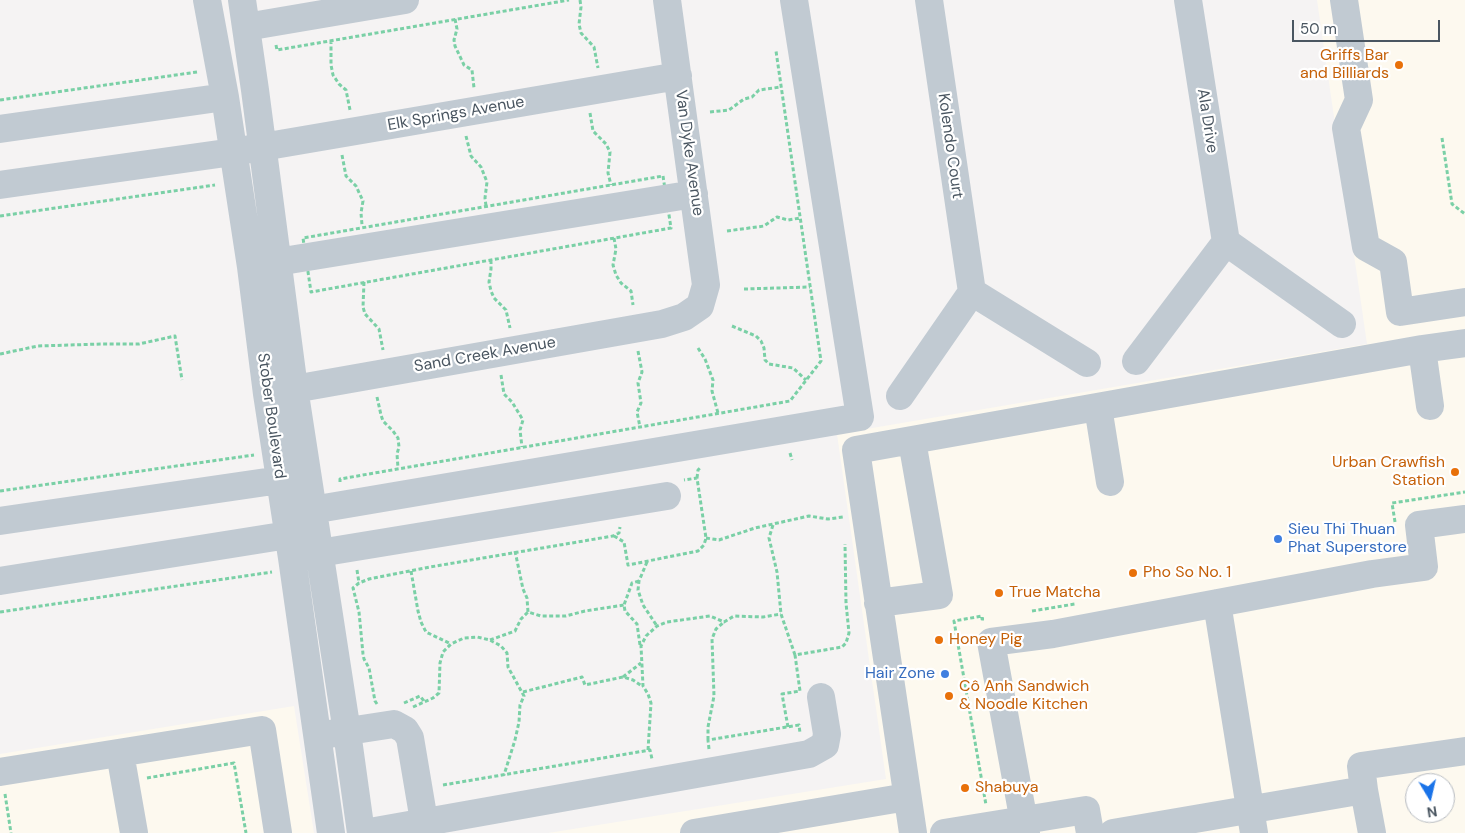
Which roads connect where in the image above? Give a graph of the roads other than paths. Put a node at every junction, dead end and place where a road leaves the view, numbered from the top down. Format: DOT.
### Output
graph roads {
  1 [pos="207,0"];
  2 [pos="242,0"];
  3 [pos="405,0"];
  4 [pos="667,0"];
  5 [pos="794,0"];
  6 [pos="929,0"];
  7 [pos="1188,0"];
  8 [pos="1344,0"];
  9 [pos="246,27"];
  10 [pos="678,76"];
  11 [pos="225,97"];
  12 [pos="0,129"];
  13 [pos="262,146"];
  14 [pos="233,152"];
  15 [pos="0,184"];
  16 [pos="694,194"];
  17 [pos="1226,242"];
  18 [pos="278,262"];
  19 [pos="972,292"];
  20 [pos="1465,302"];
  21 [pos="700,306"];
  22 [pos="1342,324"];
  23 [pos="1465,343"];
  24 [pos="1422,349"];
  25 [pos="1136,361"];
  26 [pos="1086,364"];
  27 [pos="294,388"];
  28 [pos="267,394"];
  29 [pos="900,396"];
  30 [pos="1430,406"];
  31 [pos="1098,407"];
  32 [pos="912,441"];
  33 [pos="280,480"];
  34 [pos="1110,482"];
  35 [pos="667,496"];
  36 [pos="312,510"];
  37 [pos="1465,519"];
  38 [pos="0,521"];
  39 [pos="319,552"];
  40 [pos="285,555"];
  41 [pos="0,581"];
  42 [pos="878,603"];
  43 [pos="1217,603"];
  44 [pos="821,697"];
  45 [pos="347,732"];
  46 [pos="318,735"];
  47 [pos="1465,751"];
  48 [pos="120,753"];
  49 [pos="2,778"];
  50 [pos="1364,790"];
  51 [pos="907,797"];
  52 [pos="424,821"];
  53 [pos="1252,821"];
  54 [pos="1025,826"];
  55 [pos="1194,826"];
  56 [pos="134,833"];
  57 [pos="278,833"];
  58 [pos="331,833"];
  59 [pos="363,833"];
  60 [pos="694,833"];
  61 [pos="913,833"];
  62 [pos="944,833"];
  63 [pos="1090,833"];
  64 [pos="1113,833"];
  65 [pos="1372,833"];
  1 -- 11 [label="street, Stober Boulevard"];
  2 -- 9 [label="street, Stober Boulevard"];
  3 -- 9 [label="street"];
  4 -- 10 [label="street, Van Dyke Avenue"];
  5 -- 36 [label="street"];
  6 -- 19 [label="street, Kolendo Court"];
  7 -- 17 [label="street, Ala Drive"];
  8 -- 20 [label="street"];
  9 -- 13 [label="street, Stober Boulevard"];
  10 -- 13 [label="street, Elk Springs Avenue"];
  10 -- 16 [label="street, Van Dyke Avenue"];
  11 -- 12 [label="street"];
  11 -- 14 [label="street, Stober Boulevard"];
  13 -- 14 [label="street, Elk Springs Avenue"];
  13 -- 18 [label="street, Stober Boulevard"];
  14 -- 15 [label="street, Elk Springs Avenue"];
  14 -- 28 [label="street, Stober Boulevard"];
  16 -- 18 [label="street"];
  16 -- 21 [label="street, Van Dyke Avenue"];
  17 -- 22 [label="street"];
  17 -- 25 [label="street"];
  18 -- 27 [label="street, Stober Boulevard"];
  19 -- 26 [label="street"];
  19 -- 29 [label="street"];
  21 -- 27 [label="street, Sand Creek Avenue"];
  23 -- 24 [label="street"];
  24 -- 30 [label="street"];
  24 -- 31 [label="street"];
  27 -- 28 [label="street, Sand Creek Avenue"];
  27 -- 36 [label="street, Stober Boulevard"];
  28 -- 33 [label="street, Stober Boulevard"];
  31 -- 32 [label="street"];
  31 -- 34 [label="street"];
  32 -- 42 [label="street"];
  32 -- 42 [label="street"];
  33 -- 38 [label="street"];
  33 -- 40 [label="street, Stober Boulevard"];
  35 -- 39 [label="street"];
  36 -- 39 [label="street, Stober Boulevard"];
  37 -- 43 [label="street"];
  39 -- 40 [label="street"];
  39 -- 45 [label="street, Stober Boulevard"];
  40 -- 41 [label="street"];
  40 -- 46 [label="street, Stober Boulevard"];
  42 -- 51 [label="street"];
  43 -- 53 [label="street"];
  43 -- 54 [label="street"];
  44 -- 52 [label="street"];
  45 -- 46 [label="street"];
  45 -- 52 [label="street"];
  45 -- 59 [label="street, Stober Boulevard"];
  46 -- 58 [label="street, Stober Boulevard"];
  47 -- 50 [label="street"];
  48 -- 49 [label="street"];
  48 -- 56 [label="street"];
  48 -- 57 [label="street"];
  50 -- 53 [label="street"];
  50 -- 65 [label="street"];
  51 -- 60 [label="street"];
  51 -- 61 [label="street"];
  52 -- 59 [label="street"];
  53 -- 55 [label="street"];
  54 -- 62 [label="street"];
  54 -- 63 [label="street"];
  55 -- 64 [label="street"];
}
